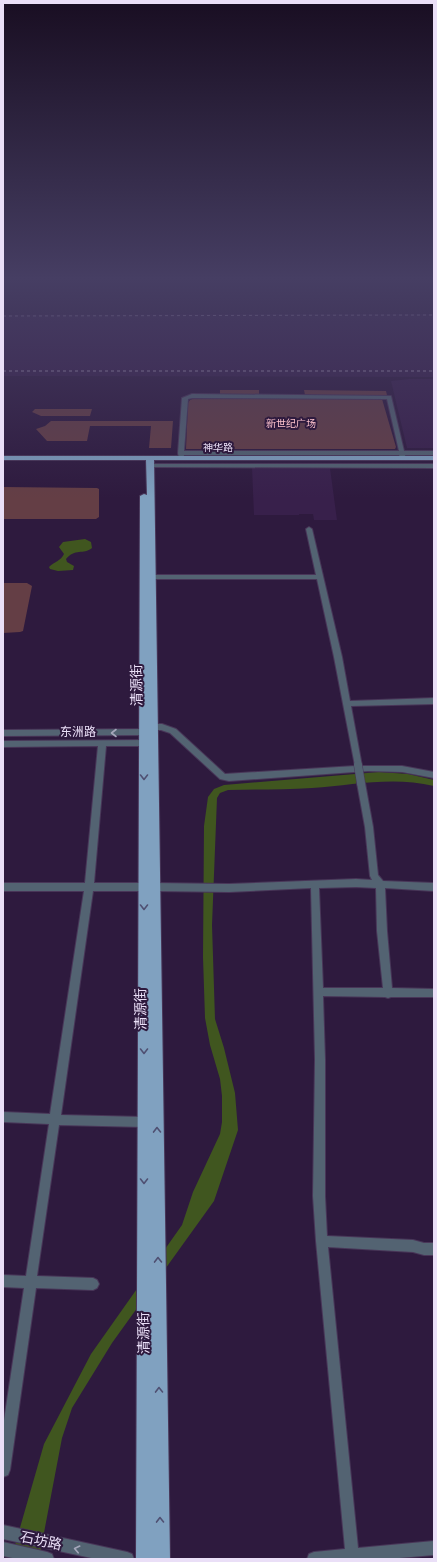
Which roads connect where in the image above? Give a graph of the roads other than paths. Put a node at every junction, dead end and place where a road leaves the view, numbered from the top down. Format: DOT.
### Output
graph roads {
  1 [pos="434,453"];
  2 [pos="181,455"];
  3 [pos="402,455"];
  4 [pos="3,458"];
  5 [pos="434,458"];
  6 [pos="3,461"];
  7 [pos="148,461"];
  8 [pos="434,461"];
  9 [pos="434,466"];
  10 [pos="309,529"];
  11 [pos="151,577"];
  12 [pos="320,577"];
  13 [pos="434,701"];
  14 [pos="348,704"];
  15 [pos="3,733"];
  16 [pos="148,738"];
  17 [pos="3,744"];
  18 [pos="102,746"];
  19 [pos="3,749"];
  20 [pos="434,775"];
  21 [pos="380,884"];
  22 [pos="315,885"];
  23 [pos="3,887"];
  24 [pos="89,887"];
  25 [pos="149,887"];
  26 [pos="434,887"];
  27 [pos="318,992"];
  28 [pos="434,993"];
  29 [pos="388,994"];
  30 [pos="3,1117"];
  31 [pos="55,1119"];
  32 [pos="144,1122"];
  33 [pos="322,1241"];
  34 [pos="434,1249"];
  35 [pos="3,1281"];
  36 [pos="31,1282"];
  37 [pos="93,1284"];
  38 [pos="3,1470"];
  39 [pos="8,1533"];
  40 [pos="434,1548"];
  41 [pos="5,1549"];
  42 [pos="352,1556"];
  43 [pos="331,1558"];
  44 [pos="47,1559"];
  45 [pos="127,1559"];
  46 [pos="145,1559"];
  47 [pos="161,1559"];
  48 [pos="314,1559"];
  1 -- 3 [label="street"];
  2 -- 3 [label="main road, 神华路"];
  2 -- 3 [label="street"];
  2 -- 7 [label="main road, 神华路"];
  3 -- 5 [label="main road, 神华路"];
  4 -- 7 [label="main road, 神华路"];
  6 -- 7 [label="main road, 神华路"];
  7 -- 8 [label="main road, 神华路"];
  7 -- 9 [label="street"];
  7 -- 11 [label="main road, 清源街"];
  7 -- 16 [label="main road, 清源街"];
  10 -- 12 [label="street"];
  11 -- 12 [label="street"];
  11 -- 16 [label="main road, 清源街"];
  12 -- 14 [label="street"];
  13 -- 14 [label="street"];
  14 -- 21 [label="street, bridge"];
  16 -- 15 [label="street, 东洲路, one-way"];
  16 -- 18 [label="street"];
  16 -- 20 [label="street"];
  16 -- 25 [label="main road, 清源街"];
  17 -- 18 [label="street, 东洲路"];
  18 -- 19 [label="street"];
  18 -- 24 [label="street"];
  21 -- 22 [label="street"];
  21 -- 26 [label="street"];
  21 -- 29 [label="street"];
  22 -- 25 [label="street"];
  22 -- 27 [label="street"];
  23 -- 24 [label="street"];
  24 -- 25 [label="street"];
  24 -- 31 [label="street"];
  25 -- 32 [label="main road, 清源街, one-way"];
  47 -- 25 [label="main road, 清源街, one-way"];
  27 -- 29 [label="street"];
  27 -- 33 [label="street"];
  28 -- 29 [label="street"];
  30 -- 31 [label="street"];
  31 -- 32 [label="street"];
  31 -- 36 [label="street"];
  32 -- 46 [label="main road, 清源街, one-way"];
  33 -- 34 [label="street"];
  33 -- 42 [label="street"];
  35 -- 36 [label="street"];
  36 -- 37 [label="street"];
  36 -- 38 [label="street"];
  45 -- 39 [label="street, 石坊路, one-way"];
  40 -- 42 [label="street"];
  41 -- 44 [label="street, 石坊路"];
  42 -- 43 [label="street"];
  43 -- 48 [label="street"];
}
